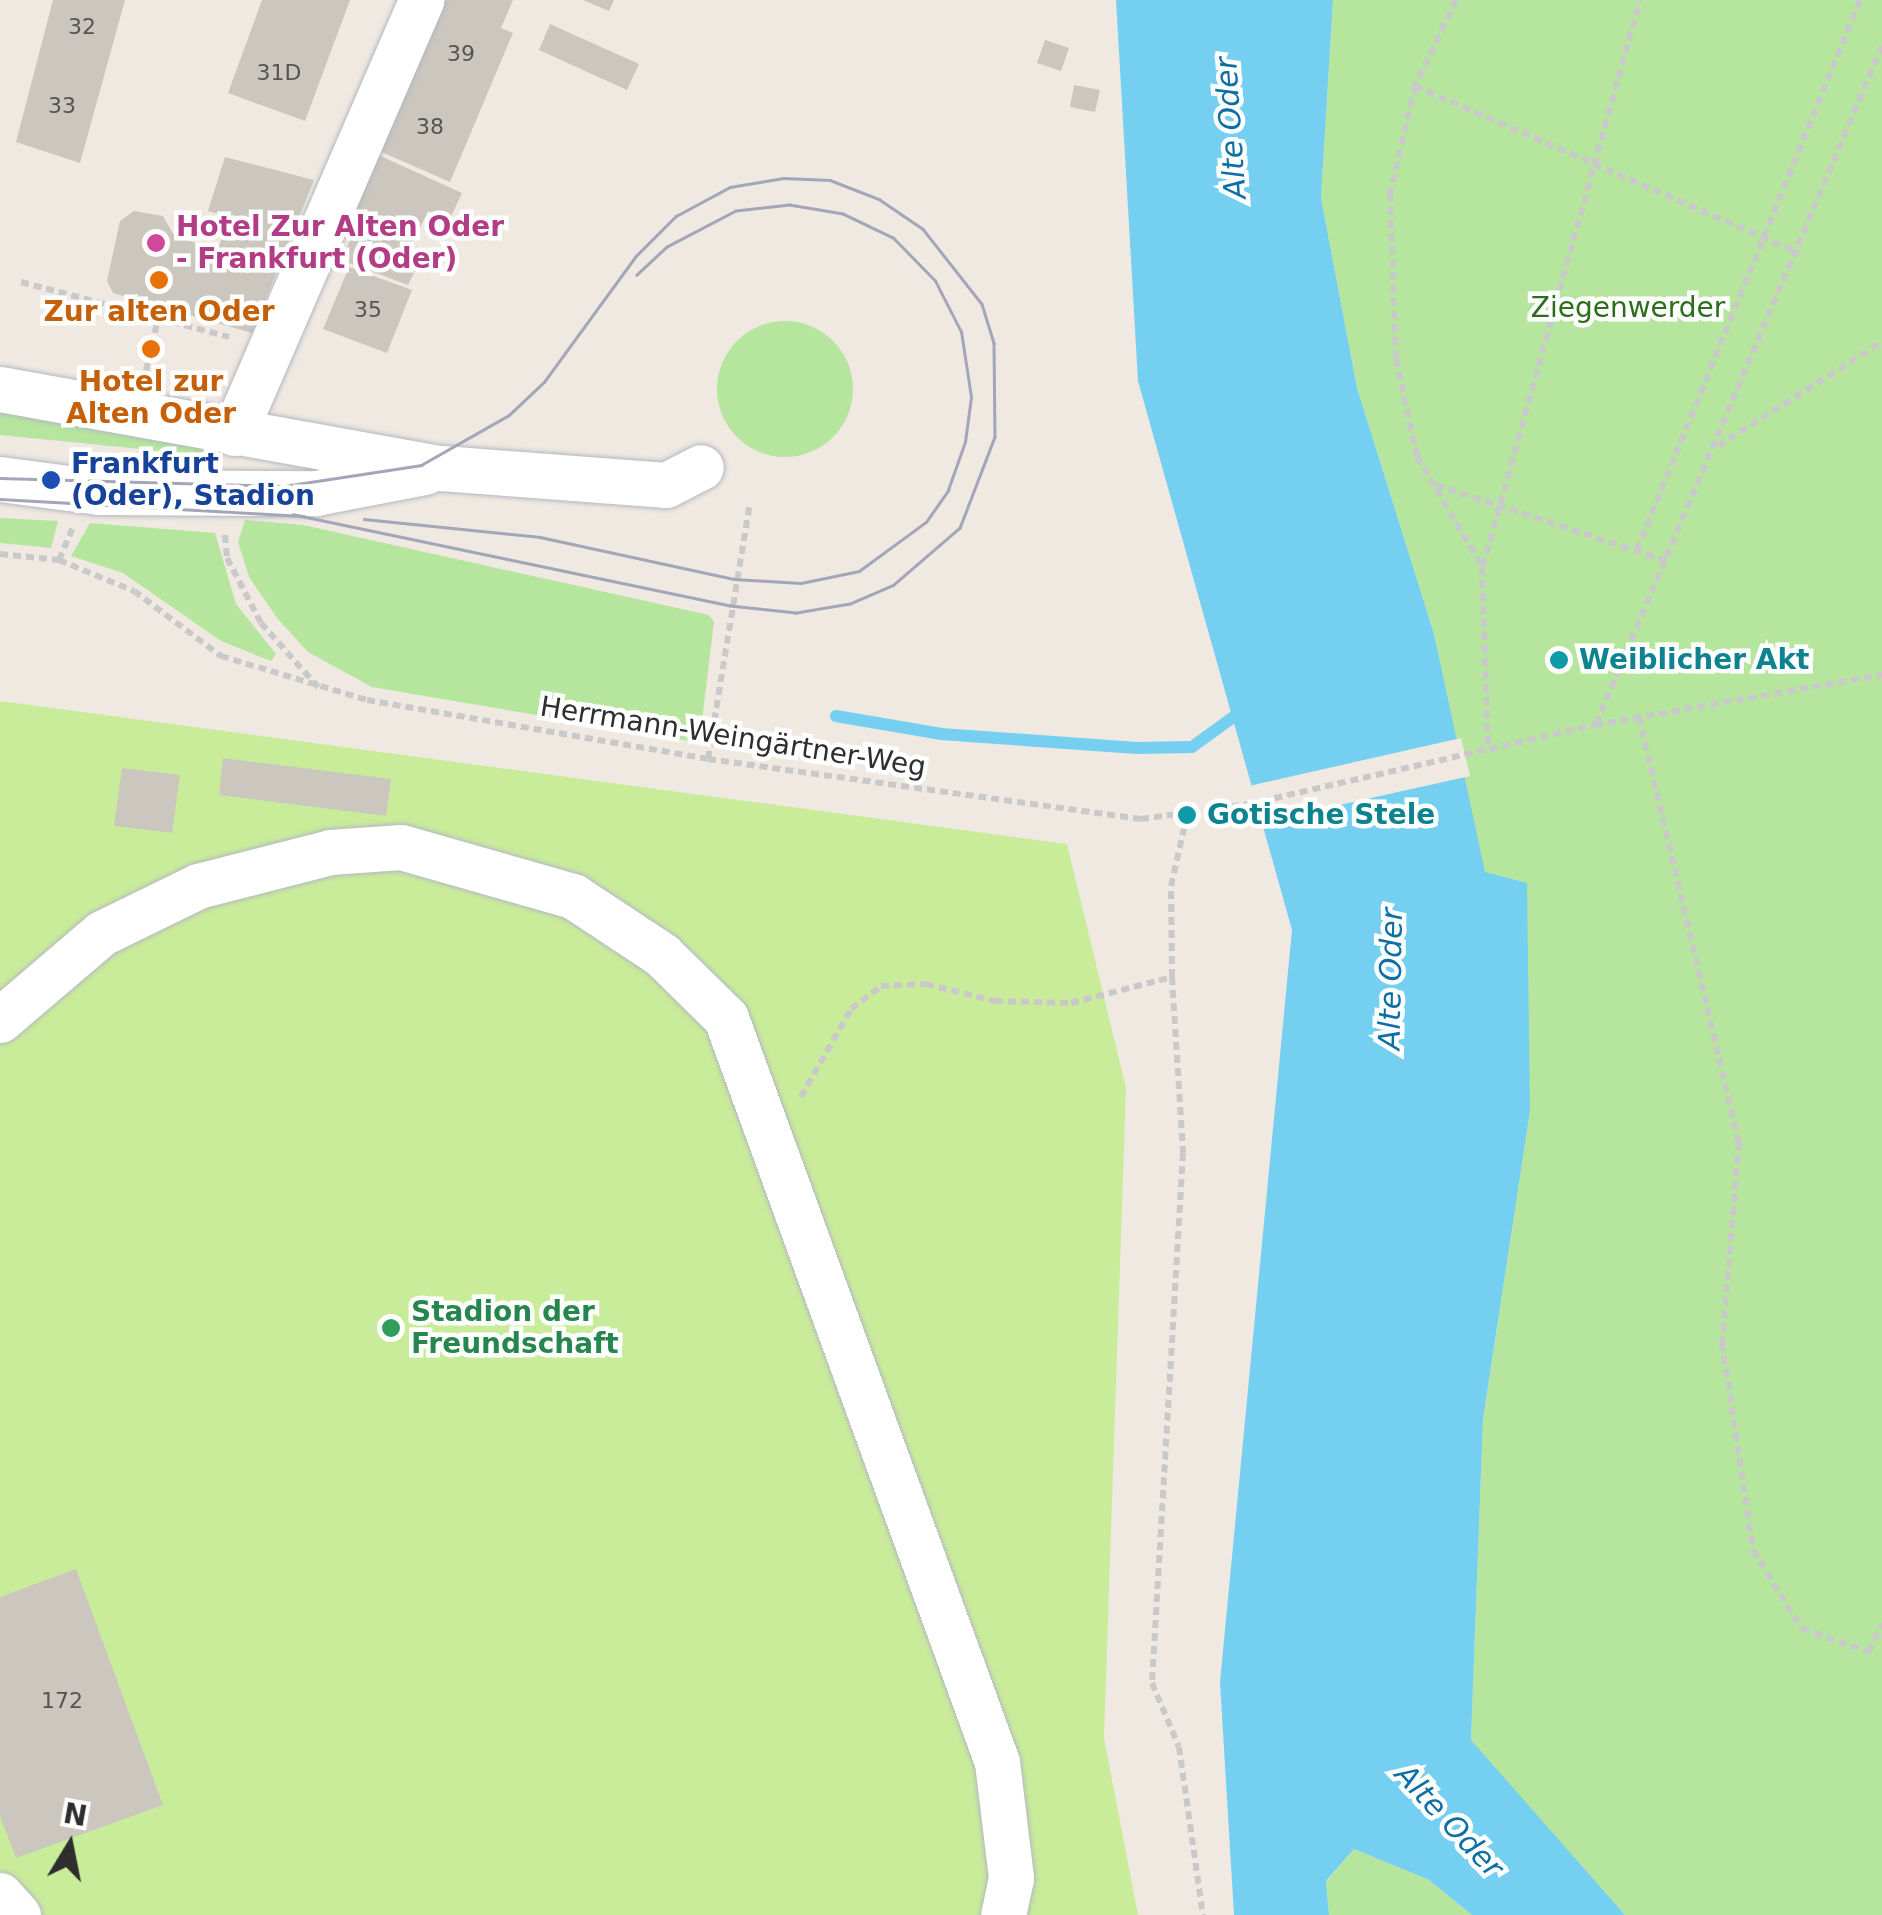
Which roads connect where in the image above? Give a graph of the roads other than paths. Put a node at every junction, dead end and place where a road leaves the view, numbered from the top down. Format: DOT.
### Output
graph roads {
  1 [pos="421,0"];
  2 [pos="0,390"];
  3 [pos="234,433"];
  4 [pos="701,467"];
  5 [pos="441,468"];
  6 [pos="0,479"];
  7 [pos="0,496"];
  8 [pos="88,503"];
  9 [pos="0,1020"];
  10 [pos="0,1895"];
  11 [pos="18,1915"];
  12 [pos="1002,1915"];
  1 -- 3 [label="street"];
  2 -- 3 [label="street"];
  3 -- 5 [label="street"];
  4 -- 5 [label="street"];
  5 -- 8 [label="street"];
  6 -- 8 [label="street"];
  7 -- 8 [label="street"];
  9 -- 12 [label="street"];
  10 -- 11 [label="street"];
}
